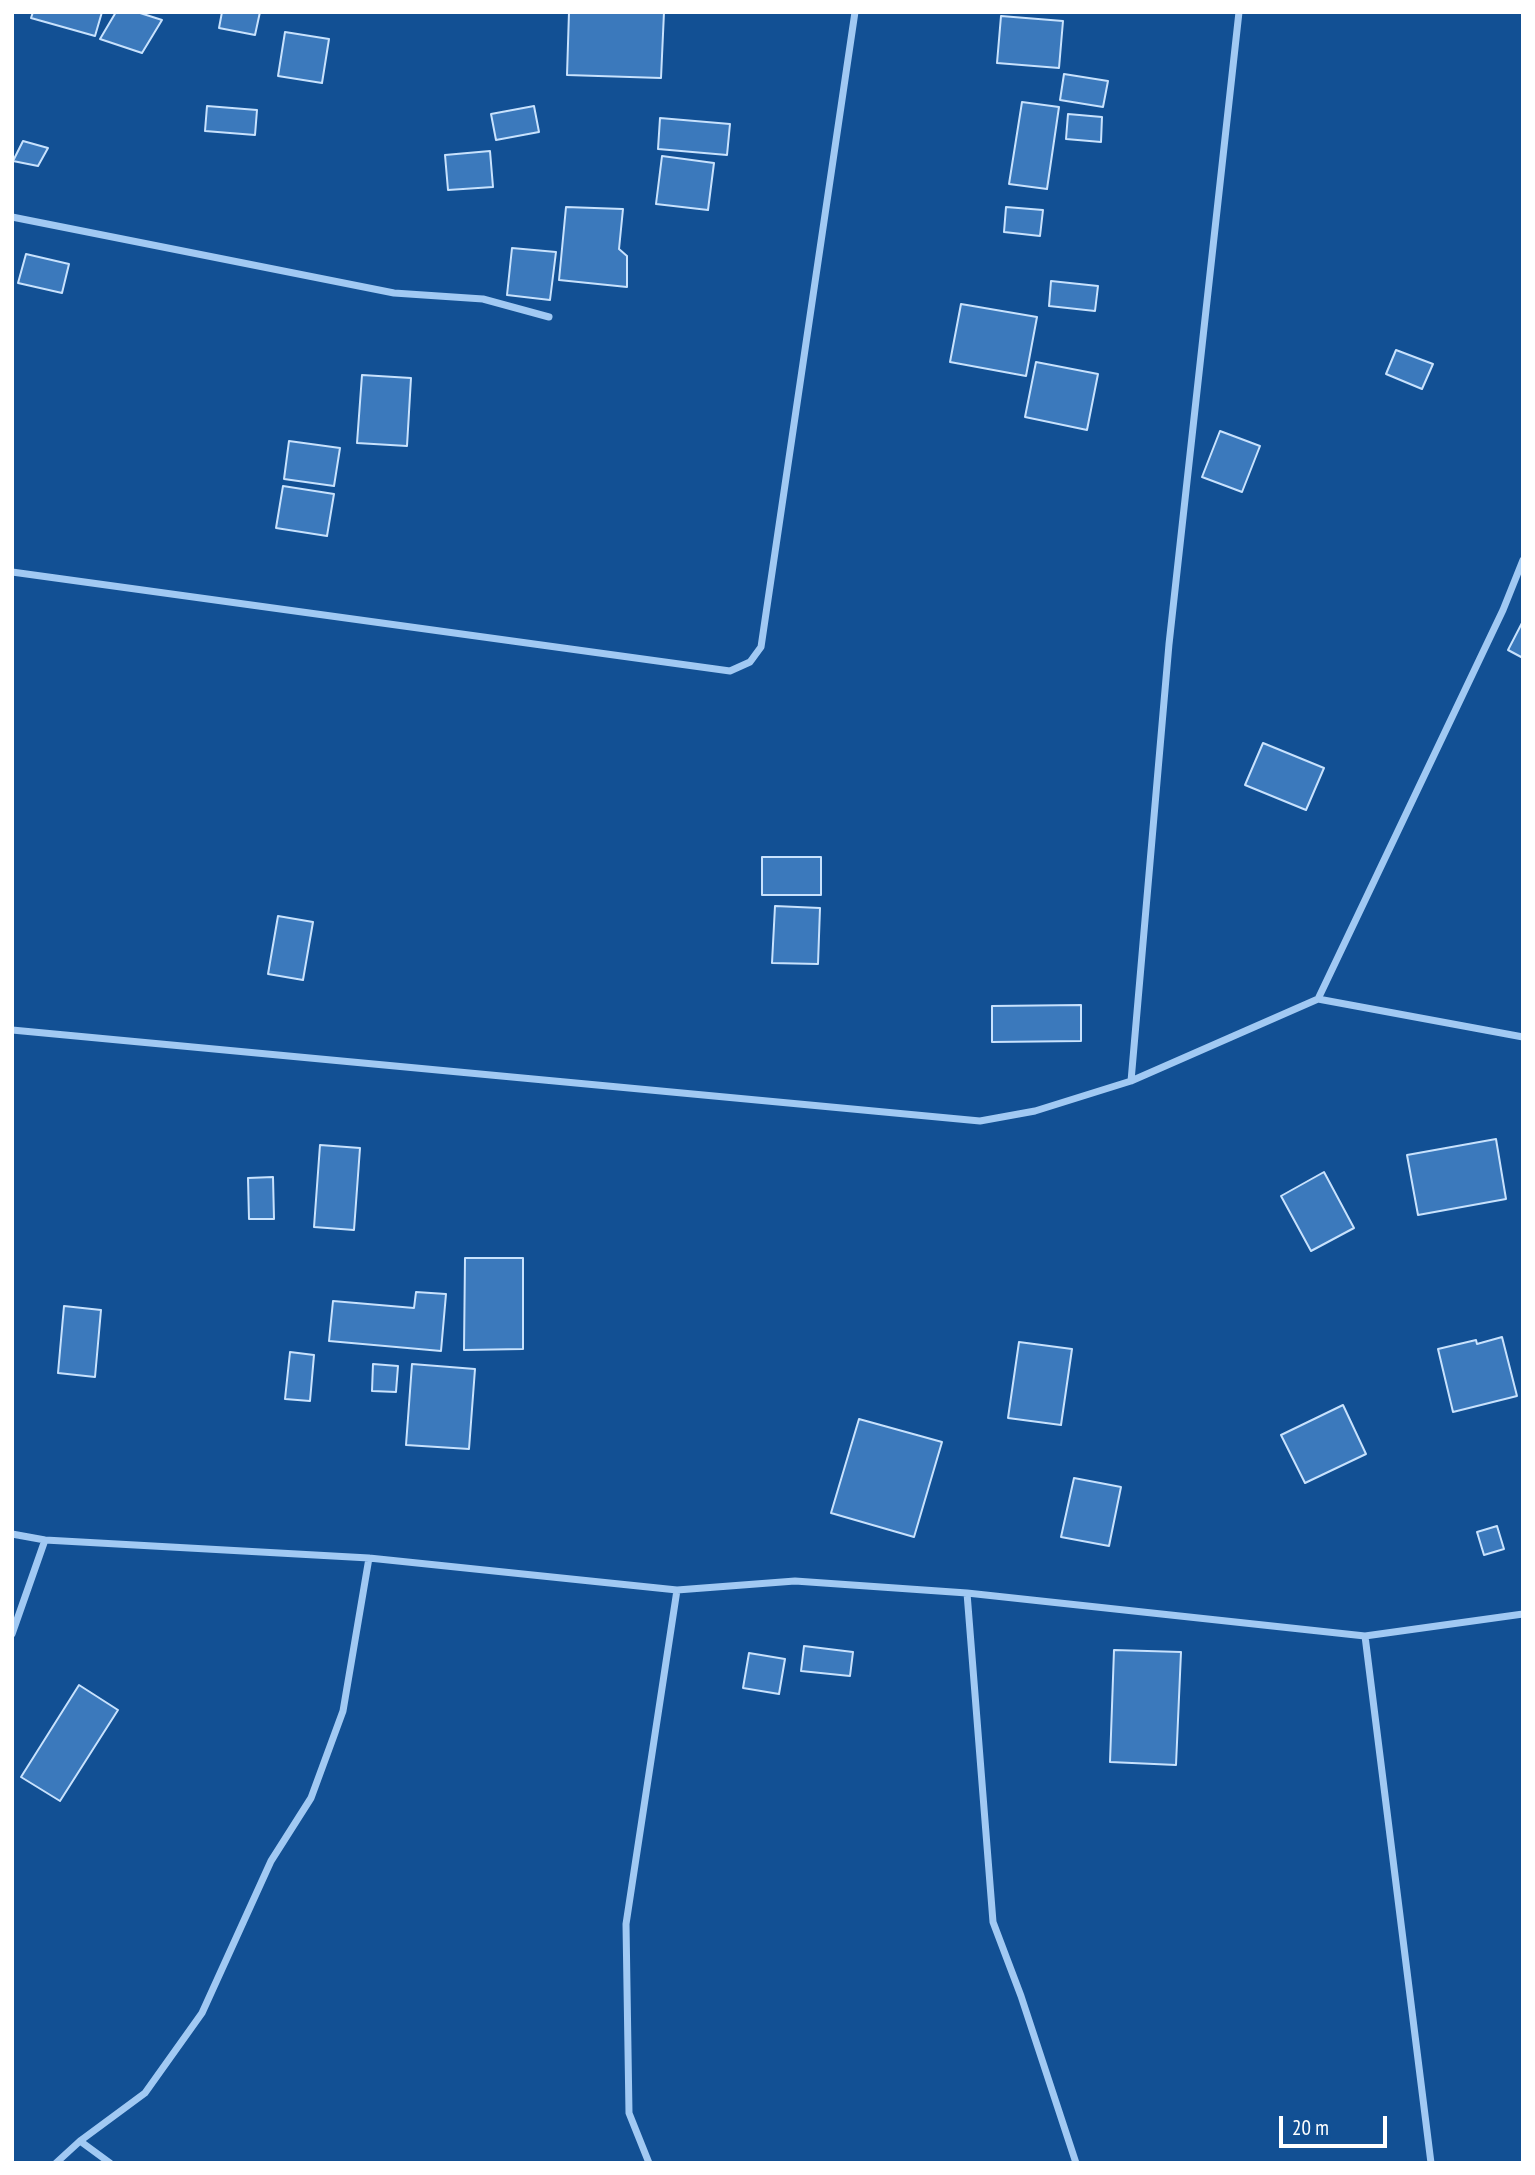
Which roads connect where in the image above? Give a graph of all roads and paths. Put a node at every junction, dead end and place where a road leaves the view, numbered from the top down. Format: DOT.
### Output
graph roads {
  1 [pos="855,12"];
  2 [pos="1239,12"];
  3 [pos="12,217"];
  4 [pos="549,317"];
  5 [pos="1523,560"];
  6 [pos="12,572"];
  7 [pos="1318,999"];
  8 [pos="12,1030"];
  9 [pos="1523,1037"];
  10 [pos="1131,1081"];
  11 [pos="12,1534"];
  12 [pos="45,1540"];
  13 [pos="369,1558"];
  14 [pos="677,1590"];
  15 [pos="967,1593"];
  16 [pos="1523,1614"];
  17 [pos="12,1634"];
  18 [pos="1365,1636"];
  19 [pos="80,2141"];
  20 [pos="56,2163"];
  21 [pos="110,2163"];
  22 [pos="649,2163"];
  23 [pos="1076,2163"];
  24 [pos="1431,2163"];
  1 -- 6 [label="street"];
  2 -- 10 [label="street"];
  3 -- 4 [label="street"];
  5 -- 7 [label="street"];
  7 -- 9 [label="street"];
  7 -- 10 [label="street"];
  8 -- 10 [label="street"];
  11 -- 12 [label="street"];
  12 -- 13 [label="street"];
  12 -- 17 [label="street"];
  13 -- 14 [label="street"];
  13 -- 19 [label="street"];
  14 -- 15 [label="street"];
  14 -- 22 [label="street"];
  15 -- 18 [label="street"];
  15 -- 23 [label="street"];
  16 -- 18 [label="street"];
  18 -- 24 [label="street"];
  19 -- 20 [label="street"];
  19 -- 21 [label="street"];
}
